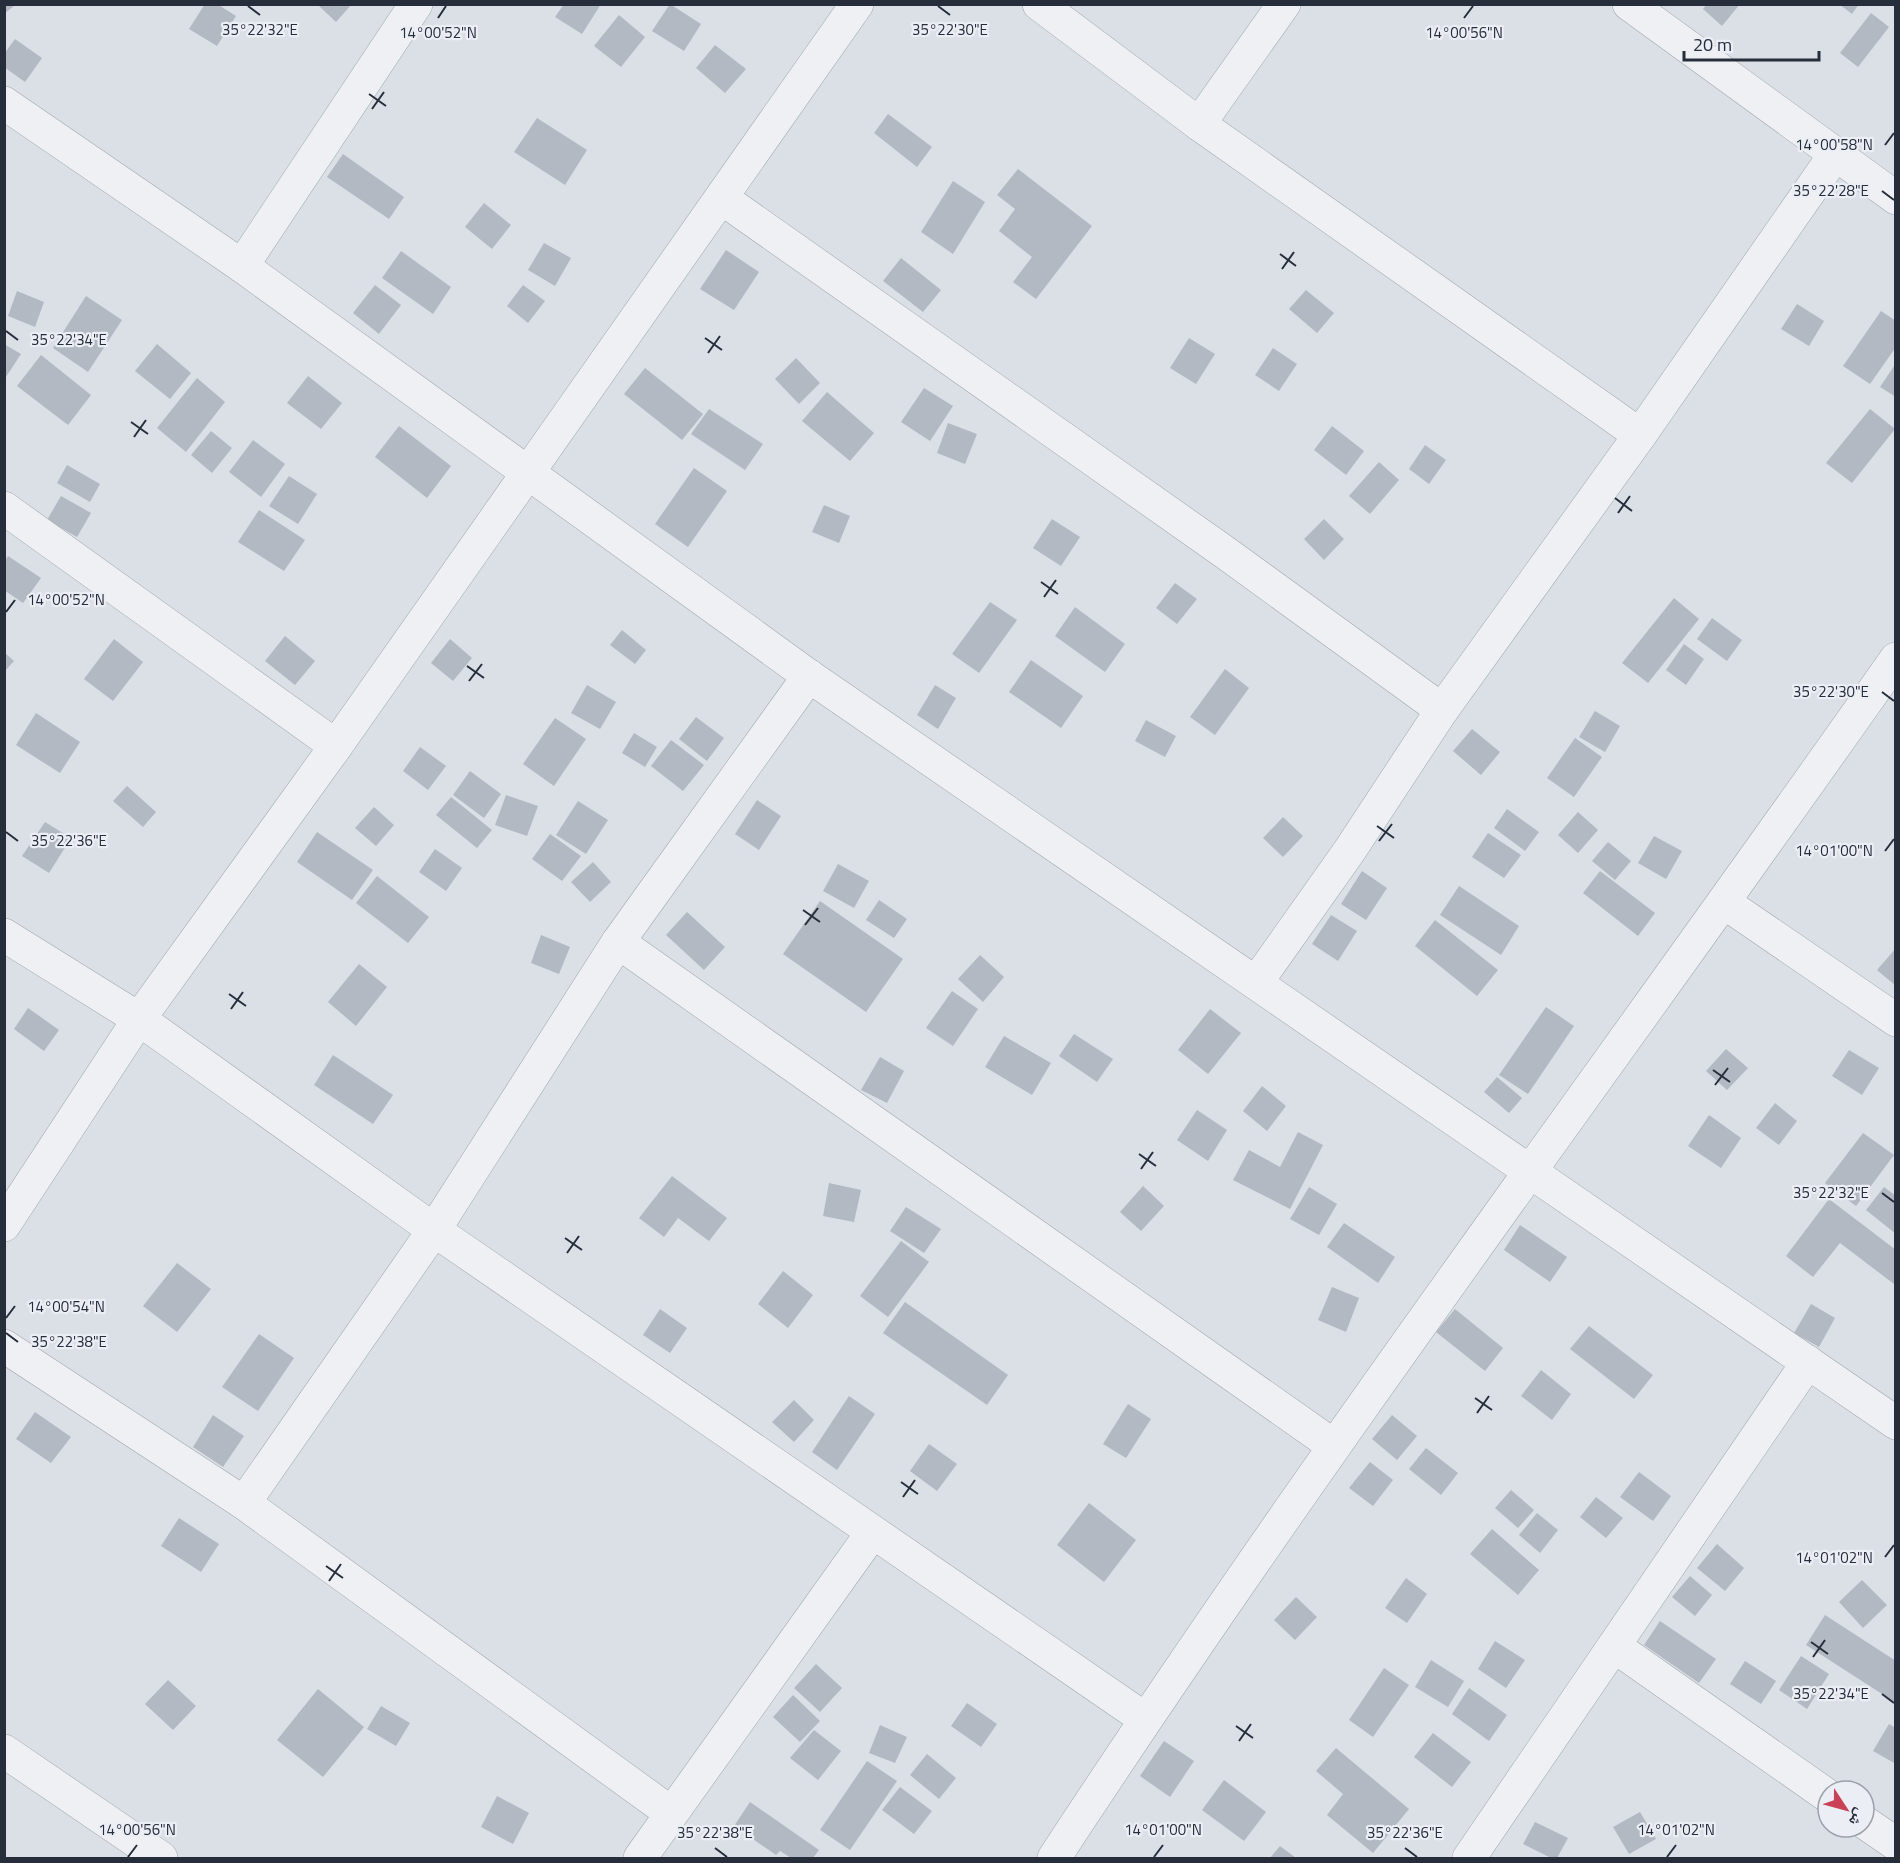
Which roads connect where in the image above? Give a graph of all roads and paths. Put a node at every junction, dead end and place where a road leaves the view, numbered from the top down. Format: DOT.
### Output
graph roads {
  1 [pos="416,4"];
  2 [pos="857,4"];
  3 [pos="1039,4"];
  4 [pos="1284,4"];
  5 [pos="1629,4"];
  6 [pos="4,103"];
  7 [pos="1199,124"];
  8 [pos="1834,156"];
  9 [pos="1896,198"];
  10 [pos="723,199"];
  11 [pos="242,266"];
  12 [pos="1640,435"];
  13 [pos="528,470"];
  14 [pos="4,508"];
  15 [pos="1896,659"];
  16 [pos="809,676"];
  17 [pos="1442,710"];
  18 [pos="336,746"];
  19 [pos="1725,903"];
  20 [pos="4,935"];
  21 [pos="618,942"];
  22 [pos="1256,983"];
  23 [pos="139,1019"];
  24 [pos="1896,1020"];
  25 [pos="1530,1169"];
  26 [pos="4,1225"];
  27 [pos="434,1230"];
  28 [pos="4,1346"];
  29 [pos="1808,1362"];
  30 [pos="1896,1423"];
  31 [pos="1334,1446"];
  32 [pos="244,1503"];
  33 [pos="872,1533"];
  34 [pos="1614,1646"];
  35 [pos="1145,1719"];
  36 [pos="4,1751"];
  37 [pos="1816,1788"];
  38 [pos="671,1813"];
  39 [pos="1876,1830"];
  40 [pos="1896,1844"];
  41 [pos="161,1858"];
  42 [pos="640,1858"];
  43 [pos="1054,1858"];
  44 [pos="1469,1858"];
  1 -- 11 [label="street"];
  2 -- 10 [label="street"];
  3 -- 7 [label="street"];
  4 -- 7 [label="street"];
  5 -- 8 [label="street"];
  6 -- 11 [label="street"];
  7 -- 12 [label="street"];
  8 -- 9 [label="street"];
  8 -- 12 [label="street"];
  10 -- 13 [label="street"];
  10 -- 17 [label="street"];
  11 -- 13 [label="street"];
  12 -- 17 [label="street"];
  13 -- 16 [label="street"];
  13 -- 18 [label="street"];
  14 -- 18 [label="street"];
  15 -- 19 [label="street"];
  16 -- 21 [label="street"];
  16 -- 22 [label="street"];
  17 -- 22 [label="street"];
  18 -- 23 [label="street"];
  19 -- 24 [label="street"];
  19 -- 25 [label="street"];
  20 -- 23 [label="street"];
  21 -- 27 [label="street"];
  21 -- 31 [label="street"];
  22 -- 25 [label="street"];
  23 -- 26 [label="street"];
  23 -- 27 [label="street"];
  25 -- 29 [label="street"];
  25 -- 31 [label="street"];
  27 -- 32 [label="street"];
  27 -- 33 [label="street"];
  28 -- 32 [label="street"];
  29 -- 30 [label="street"];
  29 -- 34 [label="street"];
  31 -- 35 [label="street"];
  32 -- 38 [label="street"];
  33 -- 35 [label="street"];
  33 -- 38 [label="street"];
  34 -- 37 [label="street"];
  34 -- 44 [label="street"];
  35 -- 43 [label="street"];
  36 -- 41 [label="street"];
  38 -- 42 [label="street"];
  39 -- 40 [label="street"];
}
